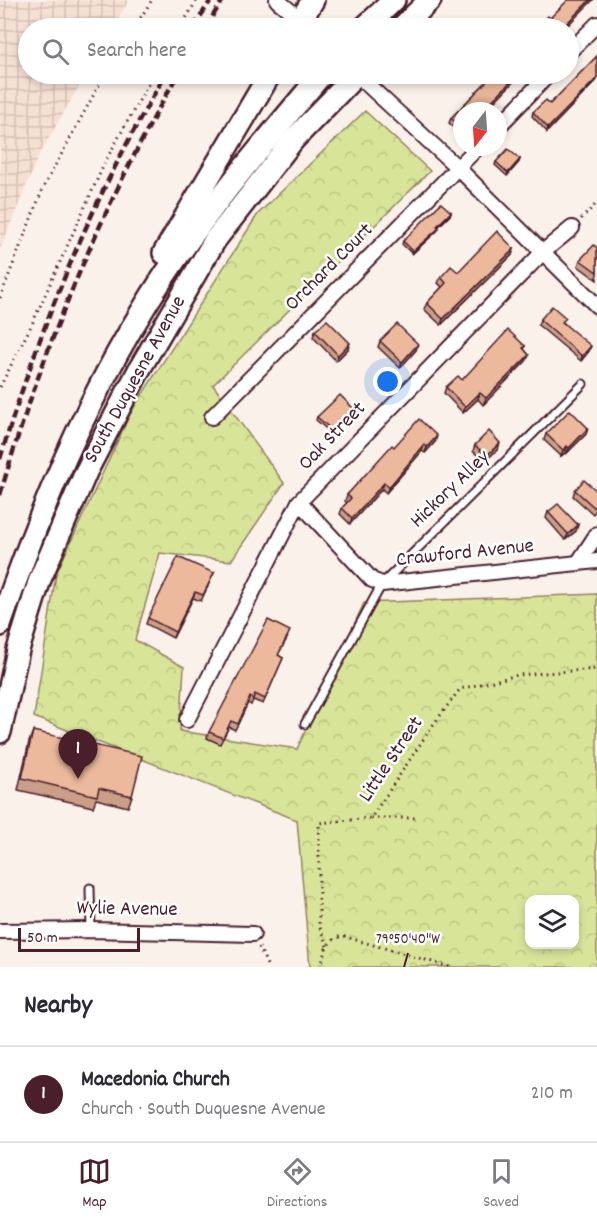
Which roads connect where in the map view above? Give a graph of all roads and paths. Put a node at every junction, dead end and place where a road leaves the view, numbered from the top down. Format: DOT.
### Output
graph roads {
  1 [pos="152,0"];
  2 [pos="197,0"];
  3 [pos="277,0"];
  4 [pos="313,0"];
  5 [pos="394,0"];
  6 [pos="430,0"];
  7 [pos="140,18"];
  8 [pos="186,18"];
  9 [pos="296,18"];
  10 [pos="306,18"];
  11 [pos="375,18"];
  12 [pos="411,18"];
  13 [pos="597,24"];
  14 [pos="579,42"];
  15 [pos="100,84"];
  16 [pos="148,84"];
  17 [pos="264,84"];
  18 [pos="313,84"];
  19 [pos="347,84"];
  20 [pos="368,84"];
  21 [pos="539,84"];
  22 [pos="507,118"];
  23 [pos="469,156"];
  24 [pos="458,168"];
  25 [pos="597,203"];
  26 [pos="572,228"];
  27 [pos="544,252"];
  28 [pos="0,298"];
  29 [pos="597,306"];
  30 [pos="583,384"];
  31 [pos="0,387"];
  32 [pos="212,417"];
  33 [pos="76,434"];
  34 [pos="299,502"];
  35 [pos="597,534"];
  36 [pos="597,561"];
  37 [pos="578,563"];
  38 [pos="382,584"];
  39 [pos="0,625"];
  40 [pos="597,669"];
  41 [pos="187,720"];
  42 [pos="305,724"];
  43 [pos="0,732"];
  44 [pos="371,818"];
  45 [pos="415,818"];
  46 [pos="90,888"];
  47 [pos="91,930"];
  48 [pos="0,931"];
  49 [pos="254,934"];
  50 [pos="327,946"];
  51 [pos="268,967"];
  52 [pos="322,967"];
  53 [pos="450,967"];
  1 -- 7 [label="path"];
  2 -- 8 [label="path"];
  3 -- 9 [label="street"];
  4 -- 10 [label="main road"];
  5 -- 11 [label="main road"];
  6 -- 12 [label="main road"];
  13 -- 14 [label="street"];
  15 -- 28 [label="path"];
  16 -- 31 [label="path"];
  17 -- 33 [label="main road"];
  18 -- 33 [label="main road, South Duquesne Avenue"];
  19 -- 43 [label="main road, South Duquesne Avenue"];
  20 -- 24 [label="street"];
  21 -- 22 [label="street"];
  23 -- 24 [label="street, Orchard Court"];
  24 -- 27 [label="street"];
  24 -- 32 [label="street, Orchard Court"];
  25 -- 26 [label="path"];
  26 -- 27 [label="street, Oak Street"];
  27 -- 29 [label="street"];
  27 -- 34 [label="street, Oak Street"];
  30 -- 38 [label="lane, Hickory Alley"];
  33 -- 39 [label="main road, South Duquesne Avenue"];
  34 -- 38 [label="street, Crawford Avenue"];
  34 -- 41 [label="street, Oak Street"];
  35 -- 37 [label="street"];
  36 -- 37 [label="street, Crawford Avenue"];
  37 -- 38 [label="street, Crawford Avenue"];
  38 -- 42 [label="lane, Hickory Alley"];
  40 -- 44 [label="path, Little Street"];
  44 -- 45 [label="path"];
  44 -- 50 [label="path, Little Street"];
  46 -- 47 [label="lane"];
  47 -- 48 [label="street, Wylie Avenue"];
  47 -- 49 [label="street, Wylie Avenue"];
  49 -- 51 [label="path"];
  50 -- 52 [label="path"];
  50 -- 53 [label="path"];
}
